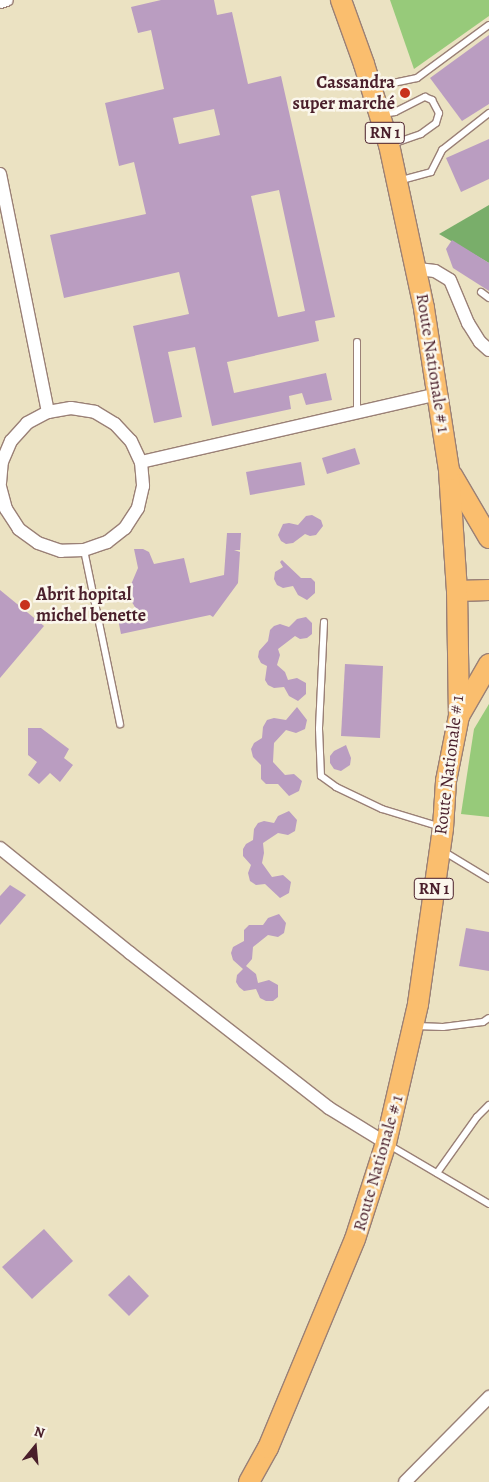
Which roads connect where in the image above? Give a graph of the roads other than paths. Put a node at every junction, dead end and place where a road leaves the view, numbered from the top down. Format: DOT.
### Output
graph roads {
  1 [pos="7,0"];
  2 [pos="341,0"];
  3 [pos="0,2"];
  4 [pos="489,25"];
  5 [pos="372,88"];
  6 [pos="489,113"];
  7 [pos="379,115"];
  8 [pos="389,145"];
  9 [pos="0,174"];
  10 [pos="397,182"];
  11 [pos="418,269"];
  12 [pos="481,292"];
  13 [pos="489,298"];
  14 [pos="357,342"];
  15 [pos="489,350"];
  16 [pos="438,394"];
  17 [pos="48,412"];
  18 [pos="358,413"];
  19 [pos="141,462"];
  20 [pos="450,470"];
  21 [pos="0,482"];
  22 [pos="0,487"];
  23 [pos="489,538"];
  24 [pos="84,550"];
  25 [pos="489,590"];
  26 [pos="457,591"];
  27 [pos="324,622"];
  28 [pos="489,664"];
  29 [pos="459,716"];
  30 [pos="120,724"];
  31 [pos="443,828"];
  32 [pos="0,848"];
  33 [pos="439,849"];
  34 [pos="489,878"];
  35 [pos="489,1018"];
  36 [pos="412,1026"];
  37 [pos="489,1105"];
  38 [pos="386,1143"];
  39 [pos="437,1173"];
  40 [pos="489,1204"];
  41 [pos="489,1397"];
  42 [pos="250,1482"];
  43 [pos="405,1482"];
  1 -- 3 [label="street"];
  2 -- 5 [label="main road, Route Nationale # 1 / RN 1"];
  4 -- 5 [label="lane"];
  5 -- 7 [label="main road, Route Nationale # 1 / RN 1"];
  6 -- 10 [label="lane"];
  7 -- 8 [label="main road, Route Nationale # 1 / RN 1"];
  7 -- 8 [label="lane"];
  8 -- 10 [label="main road, Route Nationale # 1 / RN 1"];
  9 -- 17 [label="street"];
  10 -- 11 [label="main road, Route Nationale # 1 / RN 1"];
  11 -- 15 [label="street"];
  11 -- 16 [label="main road, Route Nationale # 1 / RN 1"];
  12 -- 13 [label="lane"];
  14 -- 18 [label="lane"];
  16 -- 18 [label="street"];
  16 -- 20 [label="main road, Route Nationale # 1 / RN 1"];
  17 -- 19 [label="street"];
  17 -- 21 [label="street"];
  18 -- 19 [label="street"];
  19 -- 24 [label="street"];
  20 -- 23 [label="main road"];
  20 -- 26 [label="main road, Route Nationale # 1 / RN 1"];
  22 -- 24 [label="street"];
  24 -- 30 [label="lane"];
  25 -- 26 [label="main road"];
  26 -- 29 [label="main road, Route Nationale # 1 / RN 1"];
  27 -- 31 [label="lane"];
  28 -- 29 [label="main road"];
  29 -- 31 [label="main road, Route Nationale # 1 / RN 1"];
  31 -- 33 [label="main road, Route Nationale # 1 / RN 1"];
  32 -- 38 [label="street"];
  33 -- 34 [label="lane"];
  33 -- 36 [label="main road, Route Nationale # 1 / RN 1"];
  35 -- 36 [label="lane"];
  36 -- 38 [label="main road, Route Nationale # 1 / RN 1"];
  37 -- 39 [label="lane"];
  38 -- 39 [label="lane"];
  38 -- 42 [label="main road, Route Nationale # 1 / RN 1"];
  39 -- 40 [label="lane"];
  41 -- 43 [label="street"];
}
